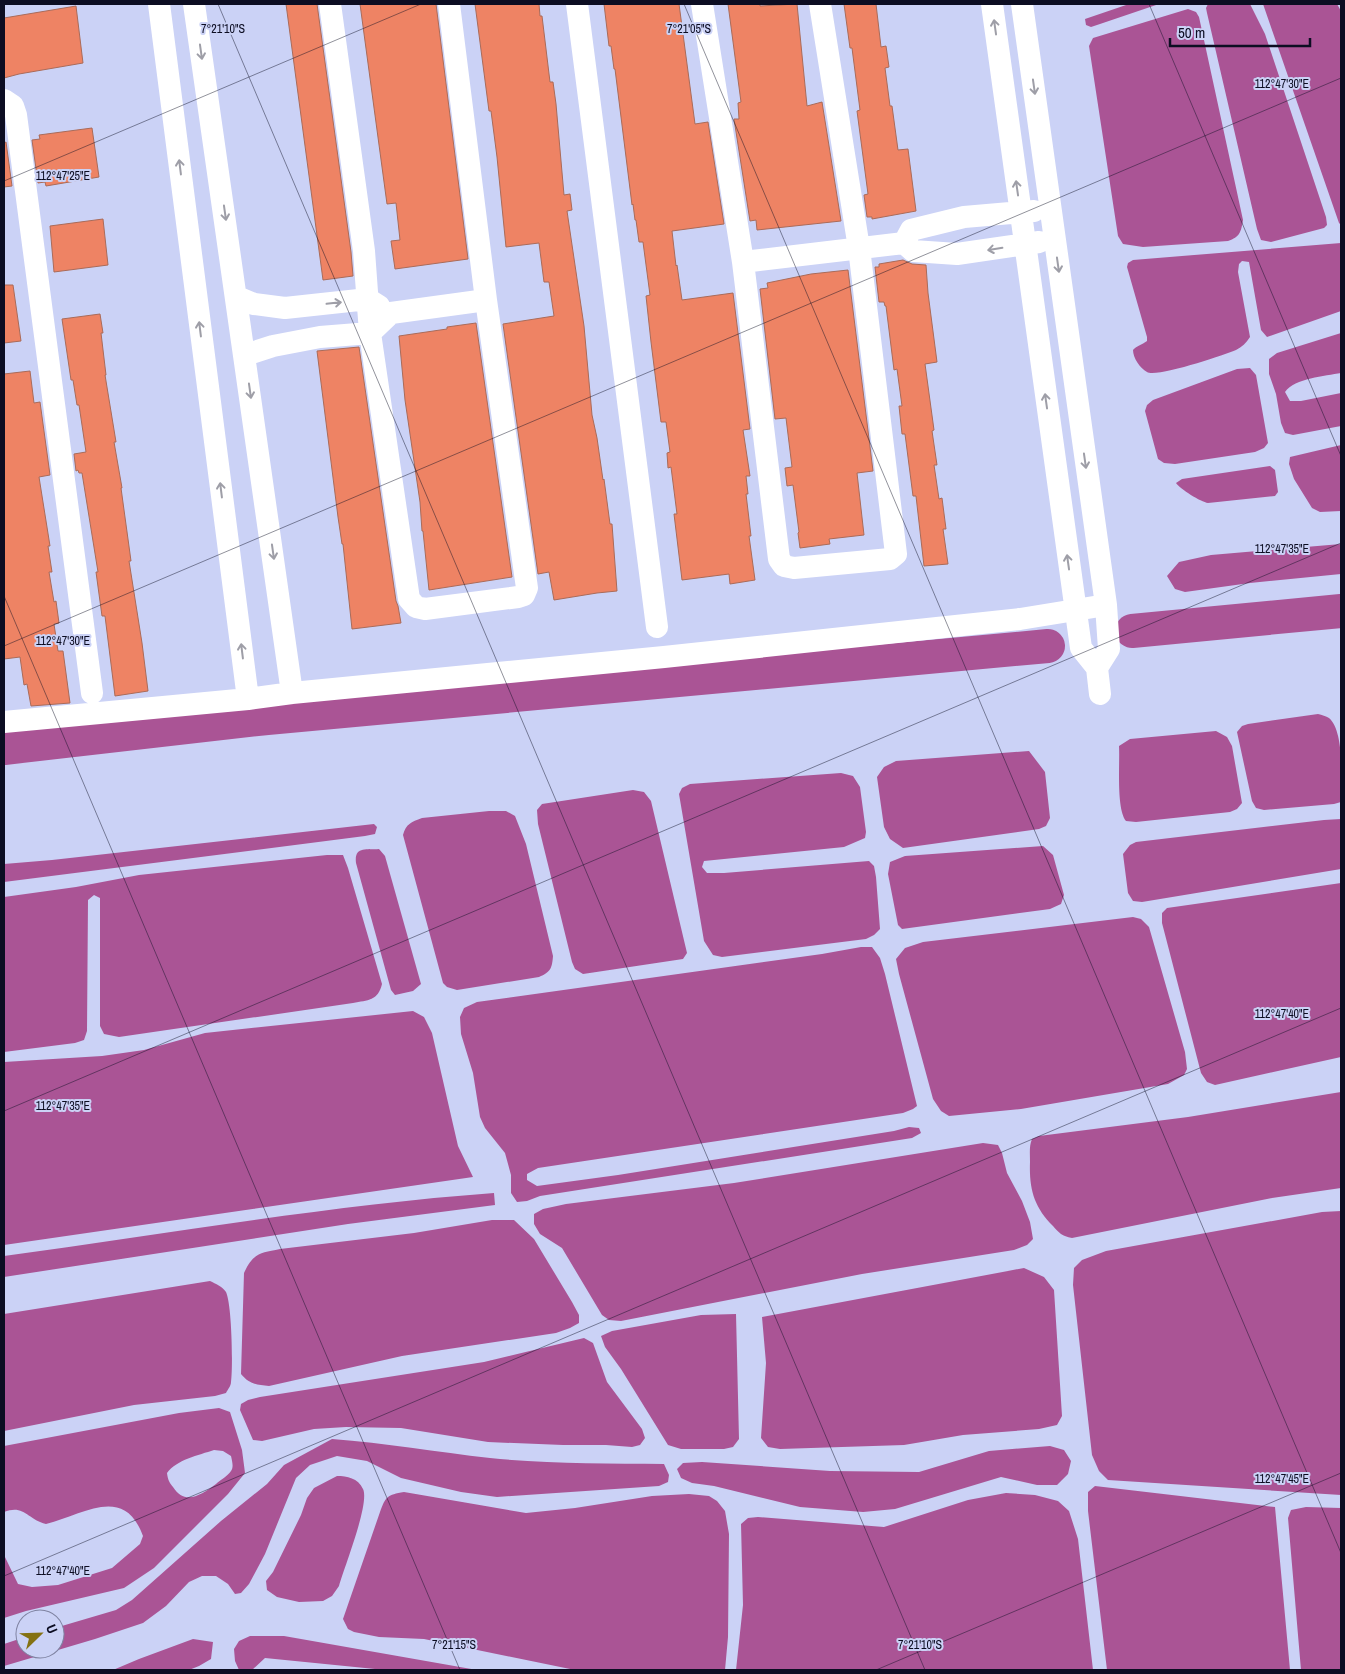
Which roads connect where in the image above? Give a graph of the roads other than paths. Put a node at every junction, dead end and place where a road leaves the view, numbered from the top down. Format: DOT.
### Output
graph roads {
  1 [pos="159,4"];
  2 [pos="194,4"];
  3 [pos="330,4"];
  4 [pos="449,4"];
  5 [pos="577,4"];
  6 [pos="702,4"];
  7 [pos="820,4"];
  8 [pos="992,4"];
  9 [pos="1022,4"];
  10 [pos="4,100"];
  11 [pos="1050,209"];
  12 [pos="1020,213"];
  13 [pos="953,221"];
  14 [pos="1054,240"];
  15 [pos="904,243"];
  16 [pos="1024,244"];
  17 [pos="859,248"];
  18 [pos="957,254"];
  19 [pos="743,262"];
  20 [pos="237,297"];
  21 [pos="368,299"];
  22 [pos="486,300"];
  23 [pos="266,307"];
  24 [pos="391,313"];
  25 [pos="370,333"];
  26 [pos="273,346"];
  27 [pos="245,355"];
  28 [pos="1106,605"];
  29 [pos="1075,611"];
  30 [pos="657,628"];
  31 [pos="1097,668"];
  32 [pos="92,693"];
  33 [pos="292,693"];
  34 [pos="1100,694"];
  35 [pos="248,699"];
  36 [pos="4,722"];
  35 -- 1 [label="street, one-way"];
  2 -- 20 [label="street, one-way"];
  3 -- 21 [label="street"];
  4 -- 22 [label="street"];
  5 -- 30 [label="street"];
  6 -- 19 [label="street"];
  7 -- 17 [label="street"];
  12 -- 8 [label="street, one-way"];
  9 -- 11 [label="street, one-way"];
  10 -- 32 [label="street"];
  11 -- 12 [label="street"];
  11 -- 14 [label="street"];
  12 -- 13 [label="street"];
  12 -- 16 [label="street"];
  13 -- 15 [label="street"];
  13 -- 18 [label="street"];
  14 -- 16 [label="street"];
  14 -- 28 [label="street, one-way"];
  15 -- 17 [label="street"];
  15 -- 18 [label="street"];
  16 -- 18 [label="street, one-way"];
  29 -- 16 [label="street, one-way"];
  17 -- 19 [label="street"];
  17 -- 19 [label="street"];
  20 -- 23 [label="street"];
  20 -- 27 [label="street"];
  23 -- 21 [label="street, one-way"];
  21 -- 24 [label="street"];
  21 -- 25 [label="street"];
  22 -- 24 [label="street"];
  22 -- 25 [label="street"];
  23 -- 26 [label="street"];
  24 -- 25 [label="street"];
  25 -- 26 [label="street"];
  26 -- 27 [label="street"];
  27 -- 33 [label="street, one-way"];
  28 -- 29 [label="street"];
  28 -- 31 [label="street"];
  29 -- 31 [label="street"];
  29 -- 33 [label="street"];
  31 -- 34 [label="street"];
  33 -- 35 [label="street"];
  35 -- 36 [label="street"];
}
